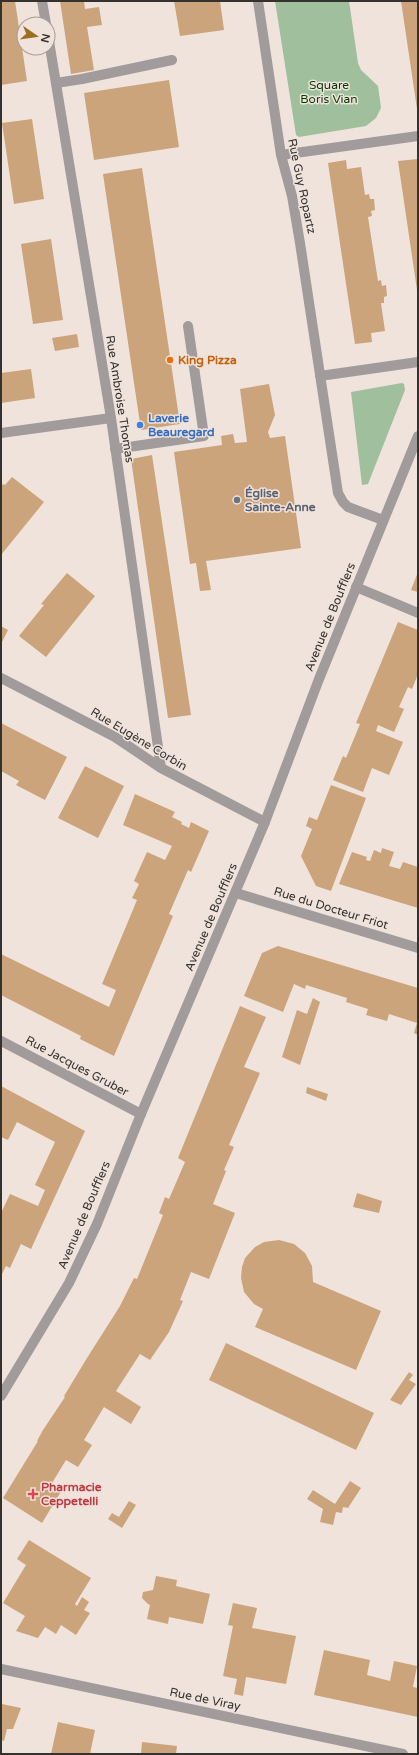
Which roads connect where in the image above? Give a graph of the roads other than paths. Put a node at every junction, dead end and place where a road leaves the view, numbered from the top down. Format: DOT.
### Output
graph roads {
  1 [pos="42,1"];
  2 [pos="258,1"];
  3 [pos="45,16"];
  4 [pos="52,56"];
  5 [pos="172,60"];
  6 [pos="56,82"];
  7 [pos="418,136"];
  8 [pos="280,155"];
  9 [pos="188,326"];
  10 [pos="418,362"];
  11 [pos="320,376"];
  12 [pos="111,418"];
  13 [pos="1,433"];
  14 [pos="418,436"];
  15 [pos="114,449"];
  16 [pos="383,520"];
  17 [pos="356,587"];
  18 [pos="418,613"];
  19 [pos="1,678"];
  20 [pos="161,768"];
  21 [pos="265,822"];
  22 [pos="236,893"];
  23 [pos="418,948"];
  24 [pos="1,1041"];
  25 [pos="141,1114"];
  26 [pos="1,1396"];
  27 [pos="1,1669"];
  28 [pos="403,1754"];
  1 -- 3 [label="street"];
  2 -- 8 [label="street, Rue Guy Ropartz"];
  4 -- 6 [label="street, Rue Ambroise Thomas"];
  5 -- 6 [label="street"];
  6 -- 12 [label="street, Rue Ambroise Thomas"];
  7 -- 8 [label="street"];
  8 -- 11 [label="street, Rue Guy Ropartz"];
  9 -- 15 [label="street"];
  10 -- 11 [label="street"];
  11 -- 16 [label="street, Rue Guy Ropartz"];
  12 -- 13 [label="street"];
  12 -- 15 [label="street, Rue Ambroise Thomas"];
  14 -- 16 [label="street, Avenue de Boufflers"];
  15 -- 20 [label="street, Rue Ambroise Thomas"];
  16 -- 17 [label="street, Avenue de Boufflers"];
  17 -- 18 [label="street"];
  17 -- 21 [label="street, Avenue de Boufflers"];
  19 -- 20 [label="street, Rue Eugène Corbin"];
  20 -- 21 [label="street, Rue Eugène Corbin"];
  21 -- 22 [label="street, Avenue de Boufflers"];
  22 -- 23 [label="street, Rue du Docteur Friot"];
  22 -- 25 [label="street, Avenue de Boufflers"];
  24 -- 25 [label="street, Rue Jacques Gruber"];
  25 -- 26 [label="street, Avenue de Boufflers"];
  27 -- 28 [label="street, Rue de Viray"];
}
